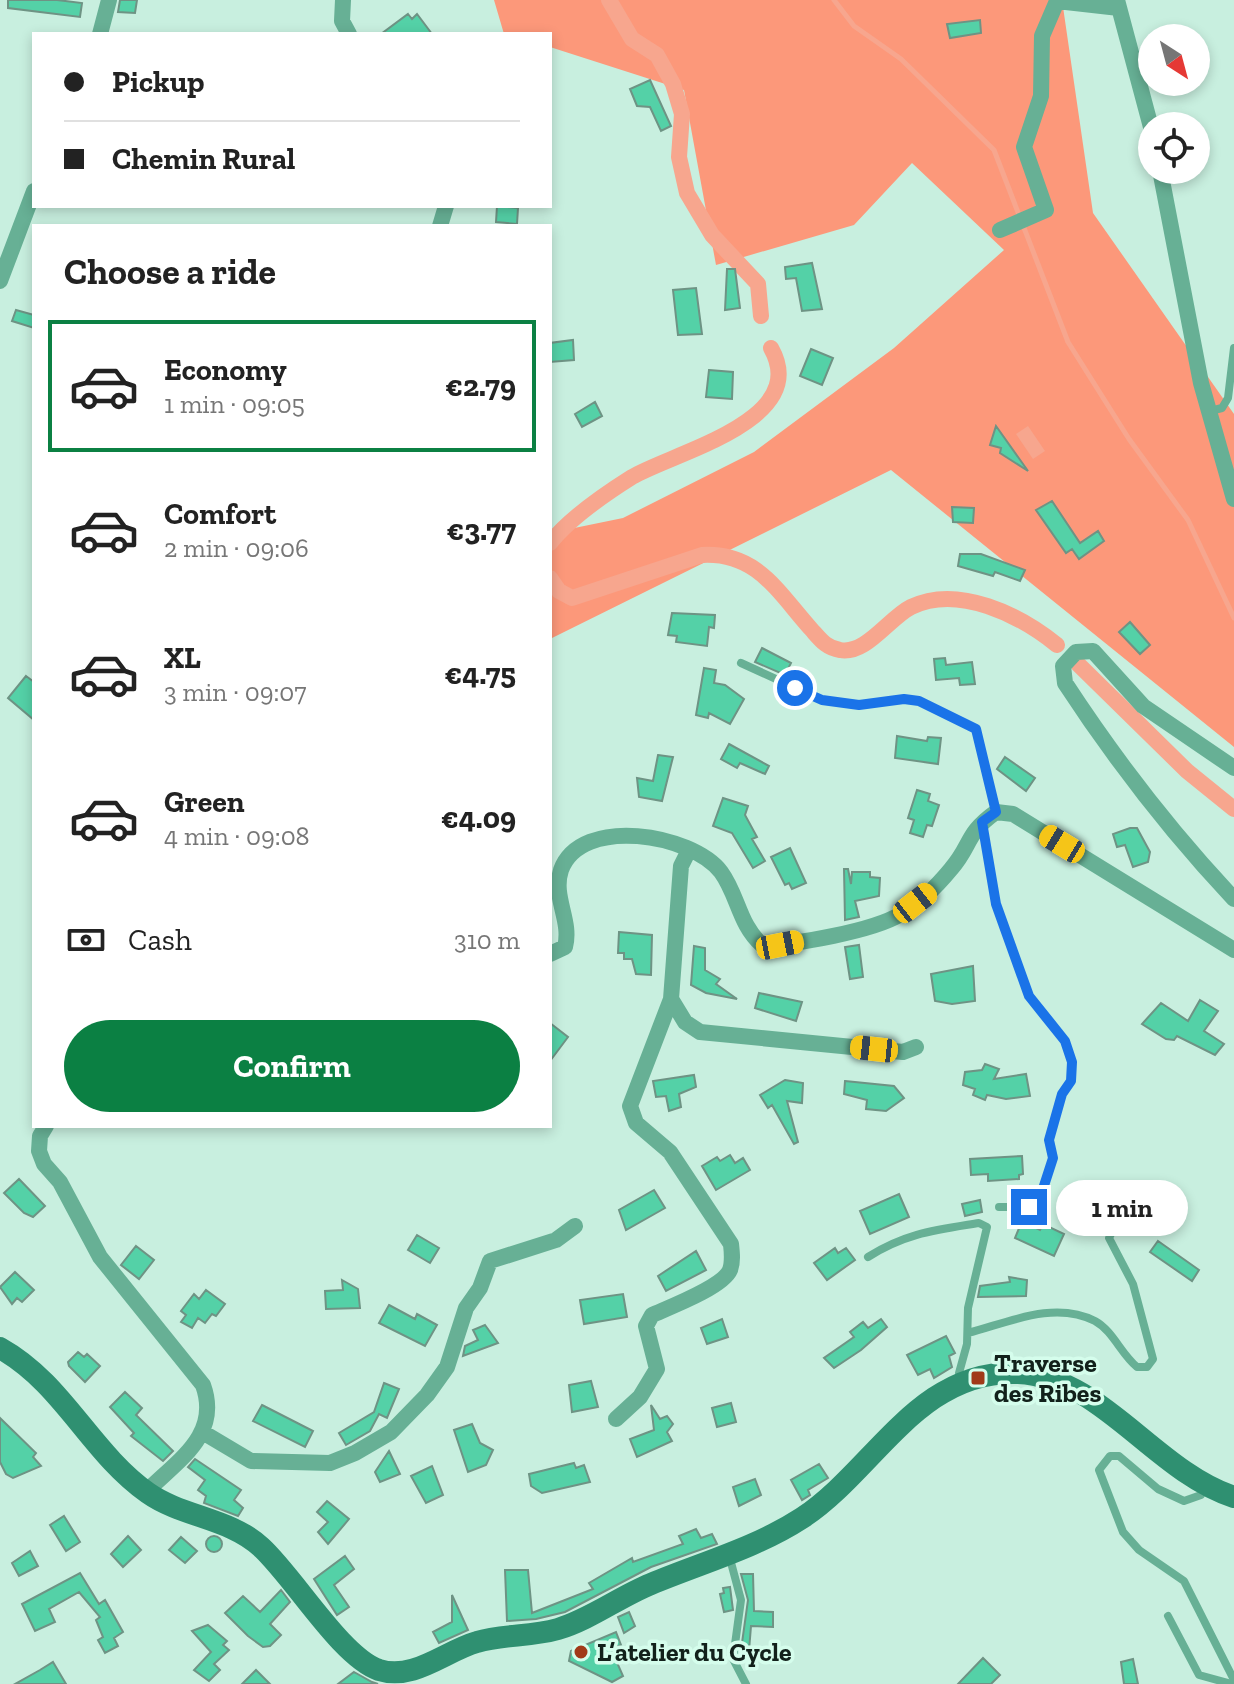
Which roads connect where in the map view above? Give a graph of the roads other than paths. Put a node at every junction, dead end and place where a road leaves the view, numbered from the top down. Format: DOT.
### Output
graph roads {
  1 [pos="109,0"];
  2 [pos="343,0"];
  3 [pos="1118,4"];
  4 [pos="101,32"];
  5 [pos="348,32"];
  6 [pos="1147,112"];
  7 [pos="1163,184"];
  8 [pos="32,196"];
  9 [pos="1000,230"];
  10 [pos="0,281"];
  11 [pos="1234,348"];
  12 [pos="1209,412"];
  13 [pos="1234,499"];
  14 [pos="741,663"];
  15 [pos="1234,768"];
  16 [pos="989,817"];
  17 [pos="689,850"];
  18 [pos="1234,899"];
  19 [pos="1234,950"];
  20 [pos="552,953"];
  21 [pos="671,999"];
  22 [pos="916,1047"];
  23 [pos="45,1128"];
  24 [pos="999,1207"];
  25 [pos="575,1226"];
  26 [pos="1113,1230"];
  27 [pos="868,1257"];
  28 [pos="968,1333"];
  29 [pos="0,1348"];
  30 [pos="961,1383"];
  31 [pos="616,1419"];
  32 [pos="204,1433"];
  33 [pos="1206,1486"];
  34 [pos="146,1492"];
  35 [pos="1234,1497"];
  36 [pos="729,1554"];
  37 [pos="1168,1616"];
  38 [pos="1233,1682"];
  39 [pos="746,1684"];
  1 -- 4 [label="street"];
  2 -- 5 [label="street"];
  3 -- 6 [label="street"];
  3 -- 9 [label="street"];
  7 -- 12 [label="street"];
  8 -- 10 [label="street"];
  11 -- 12 [label="lane"];
  12 -- 13 [label="street"];
  14 -- 16 [label="lane"];
  15 -- 18 [label="street"];
  16 -- 17 [label="street"];
  16 -- 19 [label="street"];
  16 -- 24 [label="lane"];
  17 -- 20 [label="street"];
  17 -- 21 [label="street"];
  21 -- 22 [label="street"];
  21 -- 31 [label="street"];
  23 -- 32 [label="street"];
  25 -- 32 [label="street"];
  26 -- 28 [label="lane"];
  27 -- 28 [label="lane"];
  28 -- 30 [label="lane"];
  29 -- 34 [label="main road"];
  30 -- 33 [label="main road"];
  30 -- 36 [label="main road"];
  32 -- 34 [label="street"];
  33 -- 35 [label="main road"];
  33 -- 38 [label="lane"];
  34 -- 36 [label="main road"];
  36 -- 39 [label="lane"];
  37 -- 38 [label="lane"];
}
